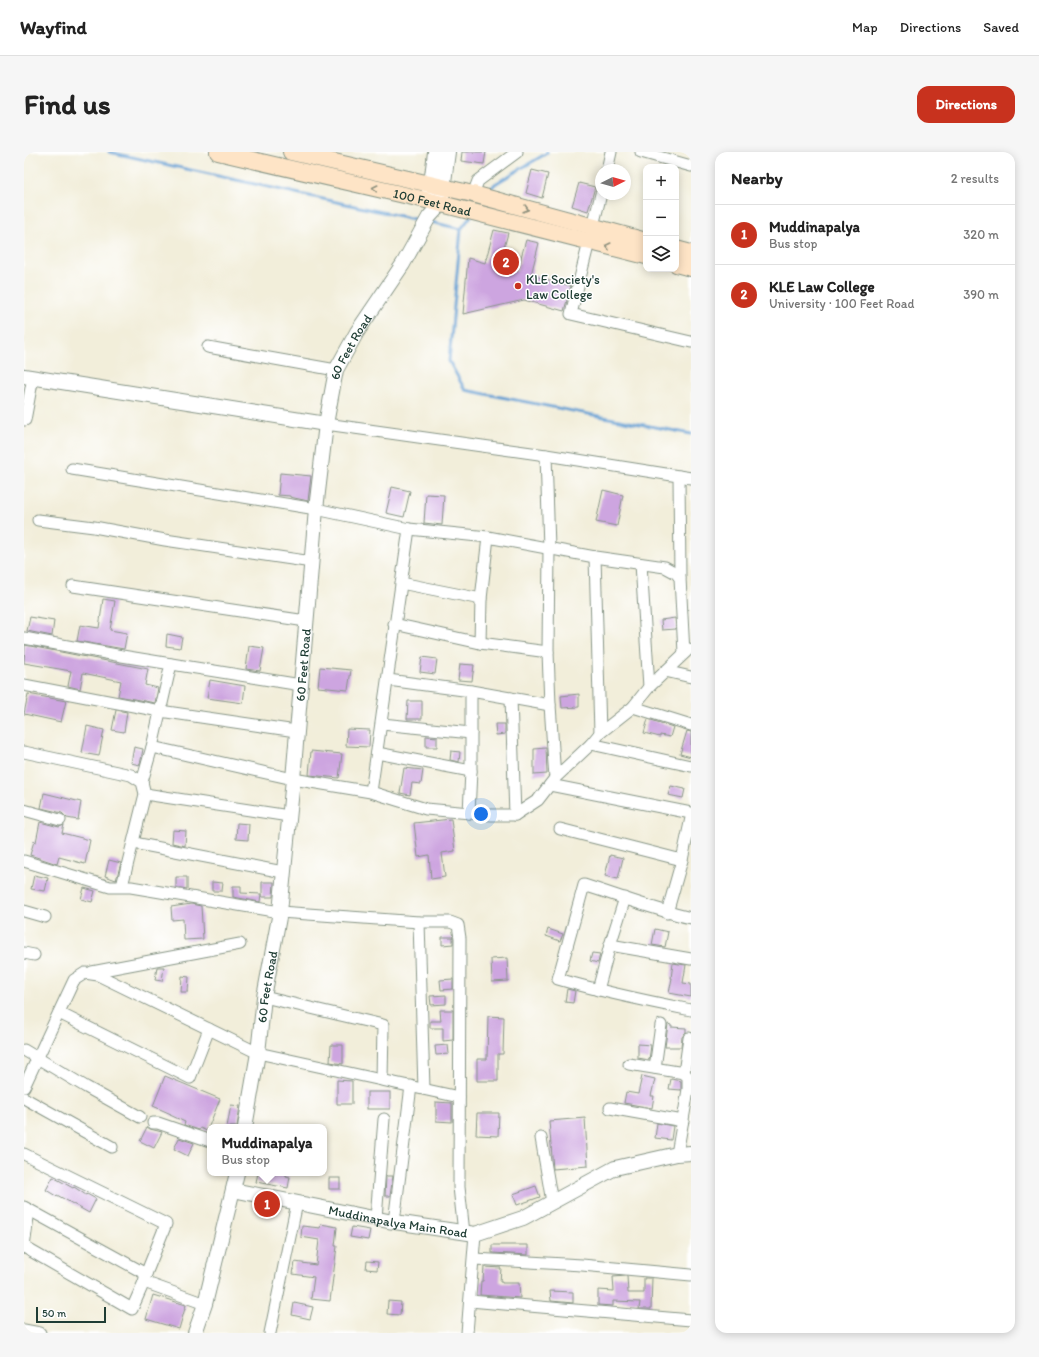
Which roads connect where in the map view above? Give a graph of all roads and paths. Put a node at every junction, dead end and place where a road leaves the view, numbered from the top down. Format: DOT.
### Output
graph roads {
  1 [pos="218,152"];
  2 [pos="291,152"];
  3 [pos="435,152"];
  4 [pos="448,152"];
  5 [pos="517,152"];
  6 [pos="611,152"];
  7 [pos="641,152"];
  8 [pos="608,164"];
  9 [pos="691,166"];
  10 [pos="437,185"];
  11 [pos="481,196"];
  12 [pos="600,200"];
  13 [pos="434,202"];
  14 [pos="591,235"];
  15 [pos="643,241"];
  16 [pos="679,250"];
  17 [pos="691,252"];
  18 [pos="643,255"];
  19 [pos="679,265"];
  20 [pos="691,268"];
  21 [pos="691,342"];
  22 [pos="208,347"];
  23 [pos="336,370"];
  24 [pos="28,376"];
  25 [pos="25,420"];
  26 [pos="326,424"];
  27 [pos="546,455"];
  28 [pos="72,470"];
  29 [pos="679,476"];
  30 [pos="691,478"];
  31 [pos="316,509"];
  32 [pos="38,520"];
  33 [pos="409,529"];
  34 [pos="488,537"];
  35 [pos="549,548"];
  36 [pos="595,557"];
  37 [pos="312,562"];
  38 [pos="641,564"];
  39 [pos="680,578"];
  40 [pos="401,583"];
  41 [pos="73,586"];
  42 [pos="481,599"];
  43 [pos="306,621"];
  44 [pos="394,624"];
  45 [pos="24,638"];
  46 [pos="480,643"];
  47 [pos="687,650"];
  48 [pos="548,652"];
  49 [pos="171,664"];
  50 [pos="665,671"];
  51 [pos="691,677"];
  52 [pos="388,680"];
  53 [pos="24,685"];
  54 [pos="301,685"];
  55 [pos="649,687"];
  56 [pos="471,691"];
  57 [pos="511,698"];
  58 [pos="550,705"];
  59 [pos="633,707"];
  60 [pos="160,711"];
  61 [pos="382,724"];
  62 [pos="691,725"];
  63 [pos="296,731"];
  64 [pos="471,733"];
  65 [pos="600,733"];
  66 [pos="591,744"];
  67 [pos="152,747"];
  68 [pos="24,752"];
  69 [pos="377,753"];
  70 [pos="691,766"];
  71 [pos="471,771"];
  72 [pos="293,779"];
  73 [pos="552,781"];
  74 [pos="142,782"];
  75 [pos="371,792"];
  76 [pos="145,794"];
  77 [pos="24,810"];
  78 [pos="469,813"];
  79 [pos="691,813"];
  80 [pos="515,815"];
  81 [pos="289,816"];
  82 [pos="691,818"];
  83 [pos="60,820"];
  84 [pos="560,829"];
  85 [pos="134,843"];
  86 [pos="682,860"];
  87 [pos="24,861"];
  88 [pos="283,872"];
  89 [pos="122,886"];
  90 [pos="625,898"];
  91 [pos="24,911"];
  92 [pos="280,912"];
  93 [pos="667,913"];
  94 [pos="45,917"];
  95 [pos="691,918"];
  96 [pos="419,922"];
  97 [pos="240,944"];
  98 [pos="610,945"];
  99 [pos="691,959"];
  100 [pos="85,973"];
  101 [pos="598,990"];
  102 [pos="264,997"];
  103 [pos="691,1010"];
  104 [pos="59,1013"];
  105 [pos="660,1024"];
  106 [pos="209,1029"];
  107 [pos="689,1038"];
  108 [pos="24,1050"];
  109 [pos="258,1053"];
  110 [pos="38,1059"];
  111 [pos="629,1064"];
  112 [pos="654,1068"];
  113 [pos="684,1073"];
  114 [pos="382,1080"];
  115 [pos="411,1086"];
  116 [pos="24,1087"];
  117 [pos="424,1089"];
  118 [pos="459,1097"];
  119 [pos="24,1098"];
  120 [pos="610,1108"];
  121 [pos="140,1117"];
  122 [pos="384,1119"];
  123 [pos="683,1121"];
  124 [pos="152,1123"];
  125 [pos="246,1124"];
  126 [pos="541,1138"];
  127 [pos="207,1140"];
  128 [pos="112,1147"];
  129 [pos="691,1152"];
  130 [pos="24,1154"];
  131 [pos="677,1154"];
  132 [pos="236,1176"];
  133 [pos="233,1190"];
  134 [pos="552,1202"];
  135 [pos="297,1203"];
  136 [pos="27,1209"];
  137 [pos="376,1218"];
  138 [pos="394,1222"];
  139 [pos="470,1233"];
  140 [pos="474,1259"];
  141 [pos="691,1275"];
  142 [pos="145,1278"];
  143 [pos="470,1301"];
  144 [pos="205,1304"];
  145 [pos="691,1320"];
  146 [pos="24,1330"];
  147 [pos="40,1333"];
  148 [pos="195,1333"];
  149 [pos="270,1333"];
  150 [pos="467,1333"];
  13 -- 1 [label="main road, 100 Feet Road, one-way"];
  2 -- 10 [label="main road, 100 Feet Road"];
  3 -- 10 [label="street"];
  4 -- 10 [label="street"];
  5 -- 11 [label="street"];
  6 -- 8 [label="street"];
  7 -- 9 [label="street"];
  10 -- 11 [label="main road, 100 Feet Road"];
  10 -- 13 [label="street"];
  11 -- 14 [label="main road, 100 Feet Road, one-way"];
  12 -- 14 [label="street"];
  13 -- 14 [label="main road, 100 Feet Road"];
  13 -- 23 [label="street, 60 Feet Road"];
  14 -- 15 [label="main road, 100 Feet Road"];
  18 -- 14 [label="main road, 100 Feet Road, one-way"];
  14 -- 21 [label="street"];
  16 -- 17 [label="main road"];
  19 -- 20 [label="main road"];
  22 -- 23 [label="street"];
  23 -- 26 [label="street, 60 Feet Road"];
  24 -- 25 [label="street"];
  24 -- 26 [label="street"];
  26 -- 27 [label="street"];
  26 -- 31 [label="street, 60 Feet Road"];
  27 -- 29 [label="street"];
  27 -- 35 [label="street"];
  28 -- 31 [label="street"];
  29 -- 30 [label="street"];
  29 -- 39 [label="street"];
  31 -- 33 [label="street"];
  31 -- 37 [label="street, 60 Feet Road"];
  32 -- 37 [label="street"];
  33 -- 34 [label="street"];
  33 -- 40 [label="street"];
  34 -- 35 [label="street"];
  34 -- 42 [label="street"];
  35 -- 36 [label="street"];
  35 -- 48 [label="street"];
  36 -- 38 [label="street"];
  36 -- 65 [label="street"];
  37 -- 43 [label="street, 60 Feet Road"];
  38 -- 39 [label="street"];
  38 -- 55 [label="street"];
  39 -- 47 [label="street"];
  40 -- 42 [label="street"];
  40 -- 44 [label="street"];
  41 -- 43 [label="street"];
  42 -- 46 [label="street"];
  43 -- 54 [label="street, 60 Feet Road"];
  44 -- 46 [label="street"];
  44 -- 52 [label="street"];
  45 -- 49 [label="street"];
  46 -- 48 [label="street"];
  47 -- 50 [label="street"];
  48 -- 58 [label="street"];
  49 -- 54 [label="street"];
  49 -- 60 [label="street"];
  50 -- 51 [label="street"];
  50 -- 55 [label="street"];
  52 -- 56 [label="street"];
  52 -- 61 [label="street"];
  53 -- 60 [label="street"];
  54 -- 63 [label="street, 60 Feet Road"];
  55 -- 59 [label="street"];
  56 -- 57 [label="street"];
  56 -- 64 [label="street"];
  57 -- 58 [label="street"];
  57 -- 80 [label="street"];
  58 -- 73 [label="street"];
  59 -- 62 [label="street"];
  59 -- 65 [label="street"];
  60 -- 63 [label="street"];
  60 -- 67 [label="street"];
  61 -- 64 [label="street"];
  61 -- 69 [label="street"];
  63 -- 72 [label="street, 60 Feet Road"];
  64 -- 71 [label="street"];
  65 -- 66 [label="street"];
  66 -- 70 [label="street"];
  66 -- 73 [label="street"];
  67 -- 72 [label="street"];
  67 -- 74 [label="street"];
  68 -- 74 [label="street"];
  69 -- 71 [label="street"];
  69 -- 75 [label="street"];
  71 -- 78 [label="street"];
  72 -- 75 [label="street"];
  72 -- 81 [label="street, 60 Feet Road"];
  73 -- 79 [label="street"];
  73 -- 80 [label="street"];
  74 -- 76 [label="street"];
  75 -- 78 [label="street"];
  76 -- 81 [label="street"];
  76 -- 85 [label="street"];
  77 -- 83 [label="street"];
  78 -- 80 [label="street"];
  81 -- 88 [label="street, 60 Feet Road"];
  82 -- 86 [label="street"];
  84 -- 86 [label="street"];
  85 -- 88 [label="street"];
  85 -- 89 [label="street"];
  86 -- 93 [label="street"];
  87 -- 89 [label="street"];
  88 -- 92 [label="street, 60 Feet Road"];
  89 -- 92 [label="street"];
  90 -- 93 [label="street"];
  90 -- 98 [label="street"];
  90 -- 101 [label="street"];
  91 -- 94 [label="street"];
  92 -- 96 [label="street"];
  92 -- 102 [label="street, 60 Feet Road"];
  93 -- 95 [label="street"];
  96 -- 117 [label="street"];
  96 -- 118 [label="street"];
  97 -- 100 [label="street"];
  98 -- 99 [label="street"];
  98 -- 101 [label="street"];
  100 -- 104 [label="street"];
  100 -- 106 [label="street"];
  101 -- 103 [label="street"];
  102 -- 109 [label="street, 60 Feet Road"];
  102 -- 114 [label="street"];
  104 -- 106 [label="street"];
  104 -- 110 [label="street"];
  105 -- 112 [label="street"];
  106 -- 109 [label="street"];
  107 -- 113 [label="street"];
  108 -- 110 [label="street"];
  109 -- 114 [label="street"];
  109 -- 125 [label="street, 60 Feet Road"];
  110 -- 116 [label="street"];
  110 -- 121 [label="street"];
  111 -- 112 [label="street"];
  112 -- 113 [label="street"];
  113 -- 123 [label="street"];
  114 -- 115 [label="street"];
  115 -- 117 [label="street"];
  115 -- 138 [label="street"];
  117 -- 118 [label="street"];
  118 -- 139 [label="street"];
  119 -- 128 [label="street"];
  120 -- 123 [label="street"];
  122 -- 137 [label="street"];
  123 -- 131 [label="street"];
  124 -- 127 [label="street"];
  126 -- 134 [label="street"];
  129 -- 131 [label="street, Muddinapalya Main Road"];
  130 -- 142 [label="street"];
  131 -- 134 [label="street, Muddinapalya Main Road"];
  132 -- 133 [label="street"];
  133 -- 135 [label="street, Muddinapalya Main Road"];
  133 -- 144 [label="street"];
  134 -- 139 [label="street, Muddinapalya Main Road"];
  135 -- 137 [label="street, Muddinapalya Main Road"];
  135 -- 149 [label="street"];
  136 -- 142 [label="street"];
  136 -- 142 [label="street"];
  137 -- 138 [label="street, Muddinapalya Main Road"];
  138 -- 139 [label="street, Muddinapalya Main Road"];
  139 -- 140 [label="street"];
  140 -- 141 [label="street"];
  140 -- 143 [label="street"];
  142 -- 144 [label="street"];
  143 -- 145 [label="street"];
  143 -- 150 [label="street"];
  144 -- 148 [label="street"];
  146 -- 147 [label="street"];
}
